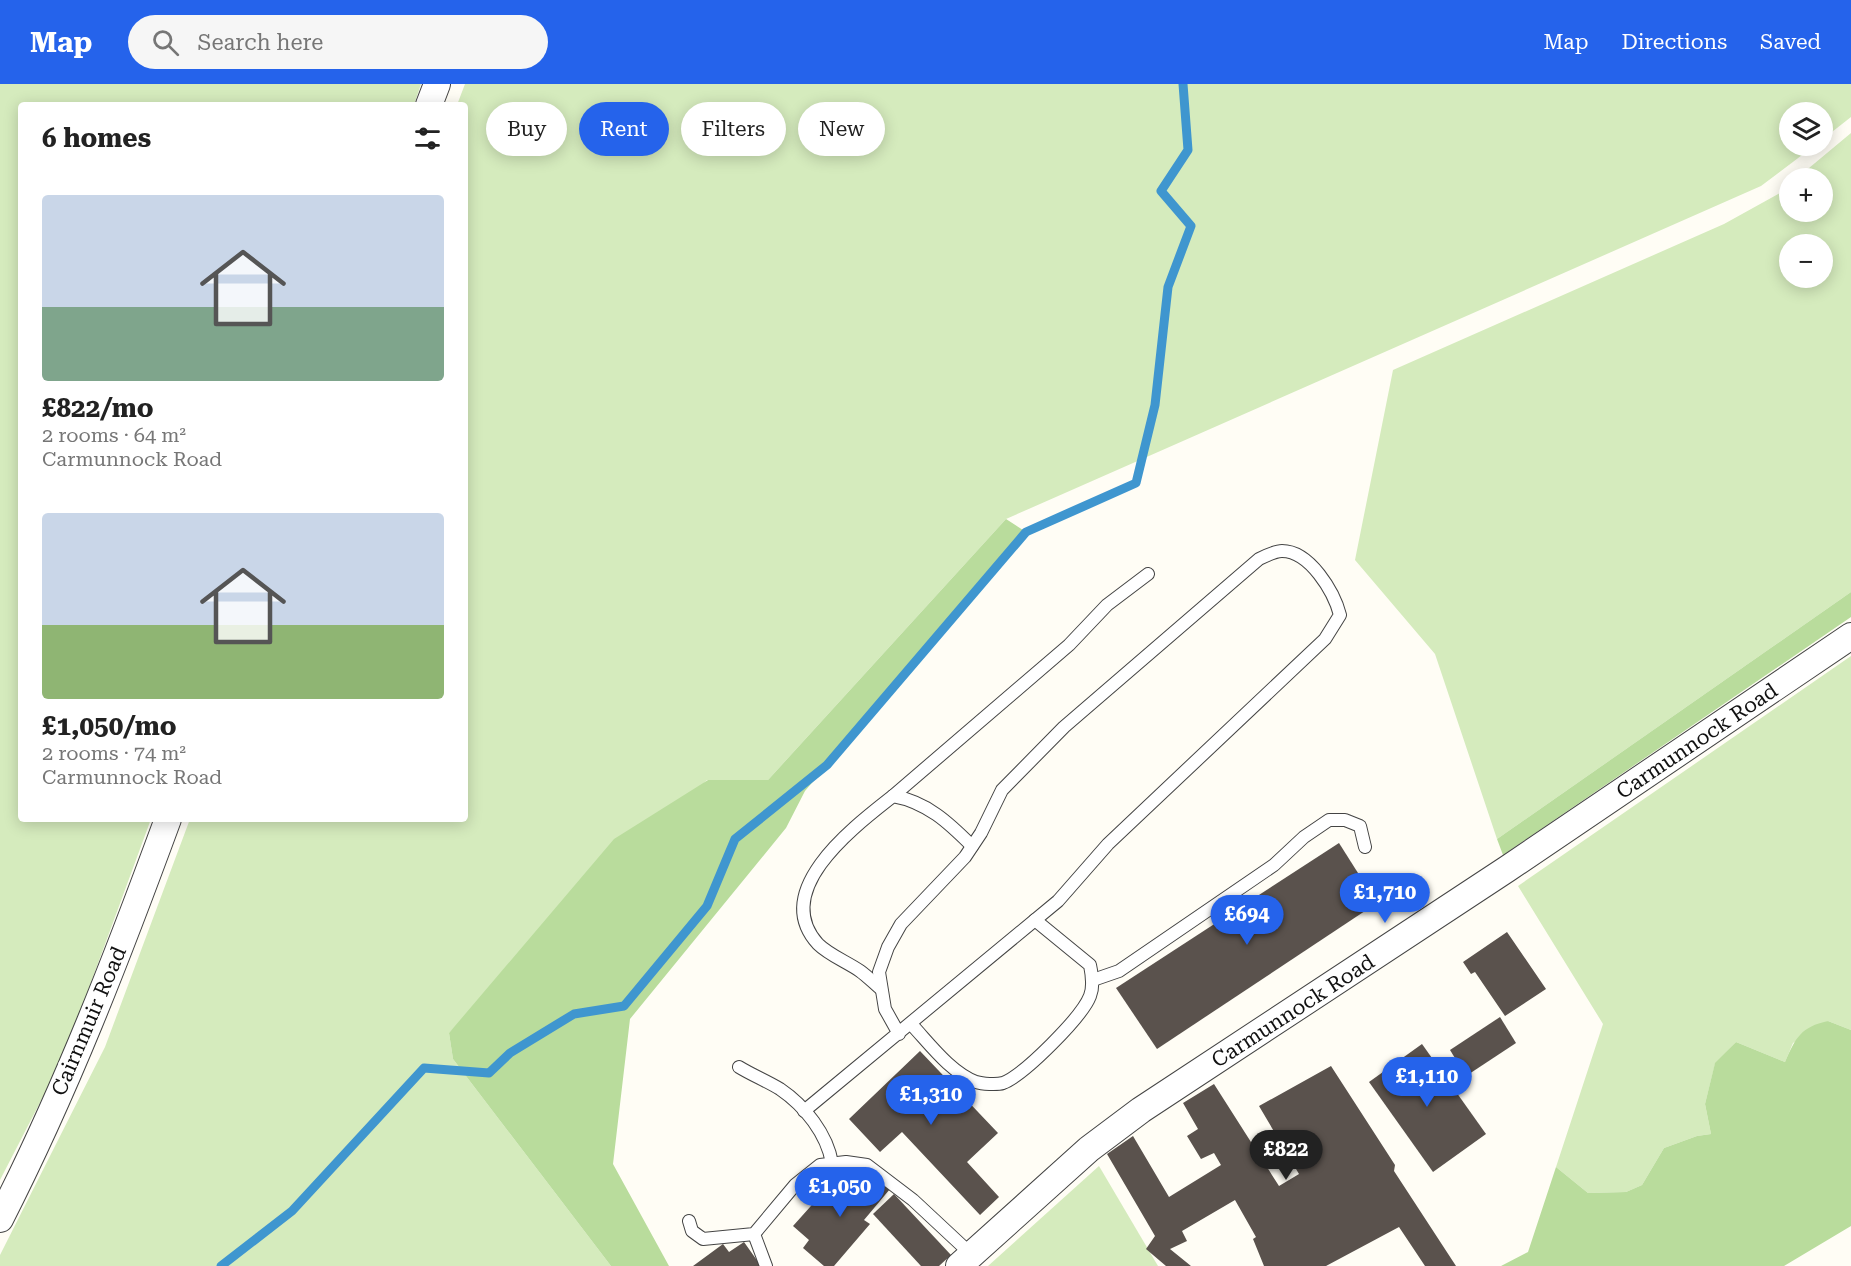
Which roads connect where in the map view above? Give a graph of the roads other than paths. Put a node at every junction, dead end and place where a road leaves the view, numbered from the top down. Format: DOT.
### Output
graph roads {
  1 [pos="437,84"];
  2 [pos="430,102"];
  3 [pos="1148,574"];
  4 [pos="1851,636"];
  5 [pos="894,796"];
  6 [pos="167,822"];
  7 [pos="972,846"];
  8 [pos="1365,848"];
  9 [pos="1035,920"];
  10 [pos="1093,980"];
  11 [pos="881,989"];
  12 [pos="911,1024"];
  13 [pos="899,1034"];
  14 [pos="739,1067"];
  15 [pos="804,1112"];
  16 [pos="832,1163"];
  17 [pos="0,1219"];
  18 [pos="689,1221"];
  19 [pos="754,1234"];
  20 [pos="965,1261"];
  21 [pos="766,1266"];
  1 -- 2 [label="street"];
  3 -- 5 [label="lane"];
  4 -- 20 [label="street, Carmunnock Road"];
  5 -- 7 [label="lane"];
  5 -- 11 [label="lane"];
  6 -- 17 [label="street, Cairnmuir Road"];
  7 -- 9 [label="lane"];
  7 -- 11 [label="lane"];
  8 -- 10 [label="lane"];
  9 -- 10 [label="lane"];
  9 -- 12 [label="lane"];
  10 -- 12 [label="lane"];
  11 -- 13 [label="lane"];
  12 -- 13 [label="lane"];
  13 -- 15 [label="lane"];
  14 -- 15 [label="lane"];
  15 -- 16 [label="lane"];
  16 -- 19 [label="lane"];
  16 -- 20 [label="lane"];
  18 -- 19 [label="lane"];
  19 -- 21 [label="lane"];
}
